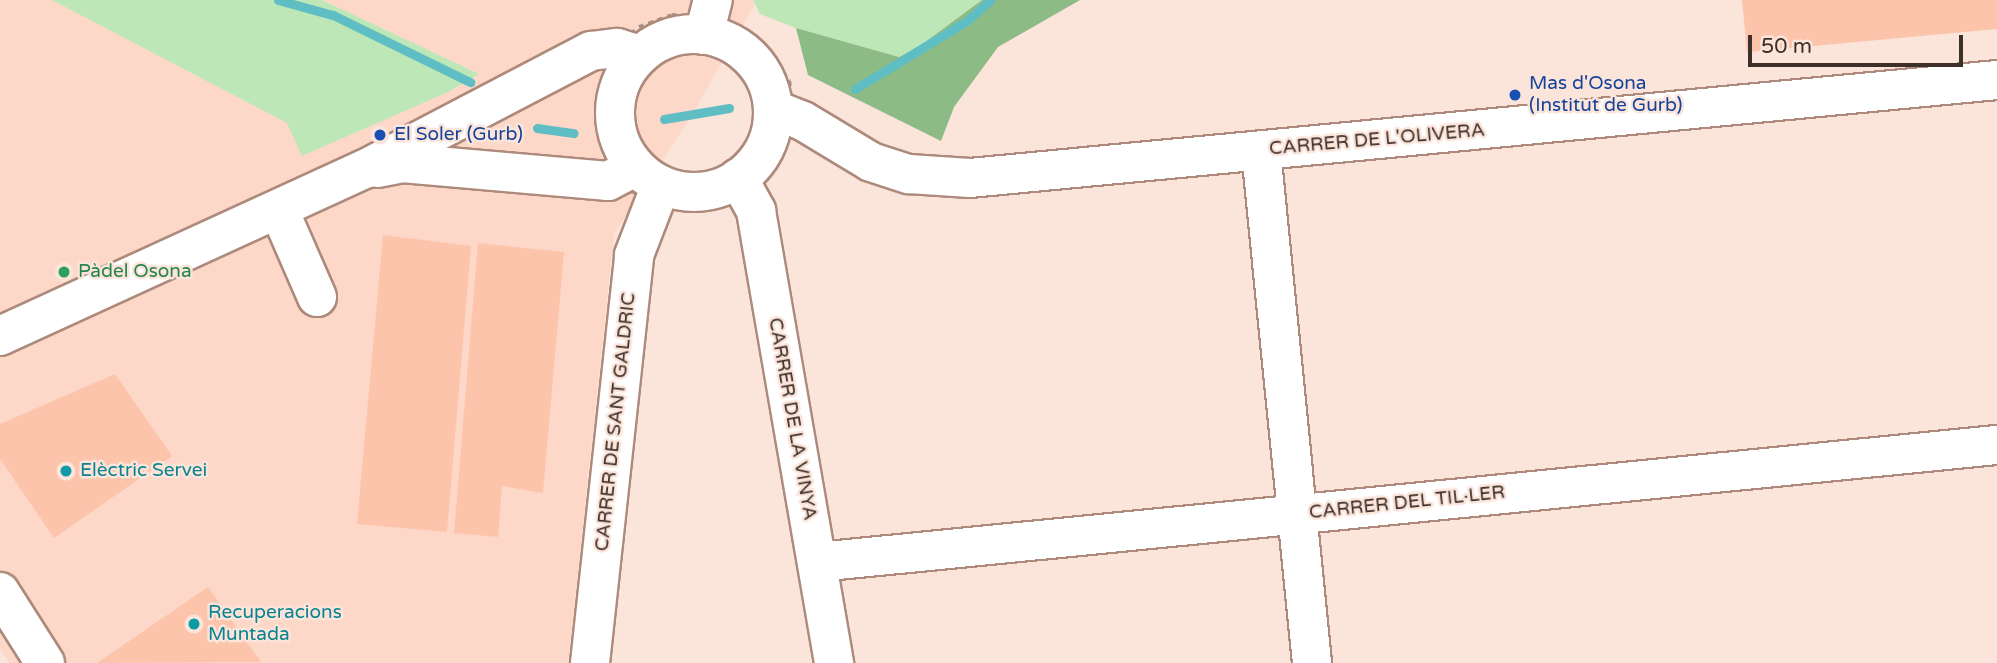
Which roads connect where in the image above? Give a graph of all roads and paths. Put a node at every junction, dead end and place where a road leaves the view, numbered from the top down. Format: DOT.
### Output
graph roads {
  1 [pos="709,18"];
  2 [pos="629,52"];
  3 [pos="1997,80"];
  4 [pos="782,113"];
  5 [pos="1261,151"];
  6 [pos="365,169"];
  7 [pos="642,183"];
  8 [pos="743,186"];
  9 [pos="279,210"];
  10 [pos="317,297"];
  11 [pos="0,336"];
  12 [pos="1997,445"];
  13 [pos="1298,513"];
  14 [pos="818,562"];
  15 [pos="0,592"];
  16 [pos="45,663"];
  17 [pos="590,663"];
  18 [pos="834,663"];
  19 [pos="1312,663"];
  1 -- 2 [label="street"];
  1 -- 2 [label="path"];
  1 -- 4 [label="street"];
  1 -- 4 [label="path"];
  2 -- 6 [label="street"];
  2 -- 7 [label="street"];
  2 -- 7 [label="path"];
  3 -- 5 [label="street, CARRER DE L'OLIVERA"];
  4 -- 5 [label="street, CARRER DE L'OLIVERA"];
  4 -- 8 [label="street"];
  4 -- 8 [label="path"];
  5 -- 13 [label="street"];
  6 -- 7 [label="street"];
  6 -- 9 [label="street"];
  7 -- 8 [label="street"];
  7 -- 8 [label="path"];
  7 -- 17 [label="street, CARRER DE SANT GALDRIC"];
  8 -- 14 [label="street, CARRER DE LA VINYA"];
  9 -- 10 [label="street"];
  9 -- 11 [label="street"];
  12 -- 13 [label="street, CARRER DEL TIL·LER"];
  13 -- 14 [label="street, CARRER DEL TIL·LER"];
  13 -- 19 [label="street"];
  14 -- 18 [label="street, CARRER DE LA VINYA"];
  15 -- 16 [label="street"];
}
